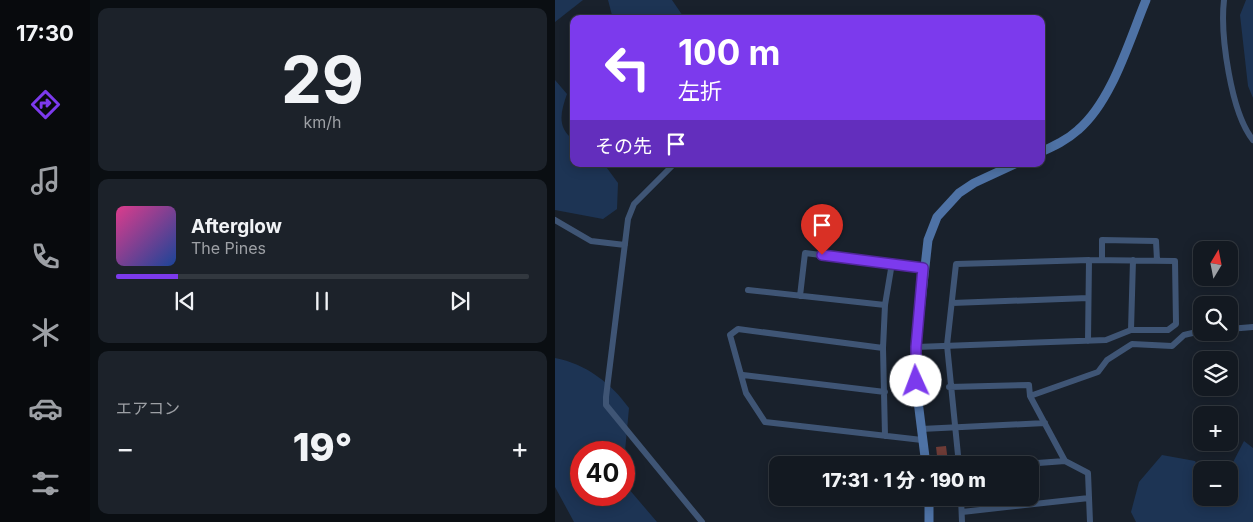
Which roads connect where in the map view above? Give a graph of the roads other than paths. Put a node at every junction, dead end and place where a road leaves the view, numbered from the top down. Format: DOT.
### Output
graph roads {
  1 [pos="1146,0"];
  2 [pos="1224,0"];
  3 [pos="1253,140"];
  4 [pos="1045,150"];
  5 [pos="671,167"];
  6 [pos="1009,167"];
  7 [pos="555,220"];
  8 [pos="625,245"];
  9 [pos="1089,260"];
  10 [pos="1102,260"];
  11 [pos="1133,260"];
  12 [pos="1157,260"];
  13 [pos="892,264"];
  14 [pos="923,268"];
  15 [pos="748,290"];
  16 [pos="800,296"];
  17 [pos="1088,298"];
  18 [pos="952,303"];
  19 [pos="885,306"];
  20 [pos="1253,327"];
  21 [pos="1238,328"];
  22 [pos="1131,330"];
  23 [pos="1193,333"];
  24 [pos="1088,341"];
  25 [pos="947,345"];
  26 [pos="916,347"];
  27 [pos="883,348"];
  28 [pos="743,375"];
  29 [pos="949,387"];
  30 [pos="885,392"];
  31 [pos="1030,396"];
  32 [pos="1045,423"];
  33 [pos="921,429"];
  34 [pos="955,429"];
  35 [pos="885,436"];
  36 [pos="922,440"];
  37 [pos="925,456"];
  38 [pos="958,456"];
  39 [pos="1065,461"];
  40 [pos="1039,463"];
  41 [pos="1089,498"];
  42 [pos="929,506"];
  43 [pos="962,506"];
  44 [pos="962,512"];
  45 [pos="702,522"];
  46 [pos="929,522"];
  47 [pos="962,522"];
  48 [pos="1090,522"];
  1 -- 4 [label="street"];
  2 -- 3 [label="street"];
  5 -- 8 [label="street"];
  6 -- 14 [label="street"];
  7 -- 8 [label="street"];
  8 -- 45 [label="street"];
  9 -- 10 [label="street"];
  9 -- 17 [label="street"];
  9 -- 18 [label="street"];
  10 -- 11 [label="street"];
  10 -- 12 [label="street"];
  11 -- 12 [label="street"];
  11 -- 22 [label="street"];
  12 -- 22 [label="street"];
  13 -- 14 [label="street"];
  13 -- 16 [label="street"];
  13 -- 19 [label="street"];
  14 -- 26 [label="street"];
  15 -- 16 [label="street"];
  16 -- 19 [label="street"];
  17 -- 18 [label="street"];
  17 -- 24 [label="street"];
  18 -- 25 [label="street"];
  19 -- 27 [label="street"];
  20 -- 21 [label="street"];
  22 -- 24 [label="street"];
  23 -- 31 [label="street"];
  24 -- 25 [label="street"];
  25 -- 26 [label="street"];
  25 -- 29 [label="street"];
  26 -- 33 [label="street"];
  27 -- 28 [label="street"];
  27 -- 30 [label="street"];
  28 -- 30 [label="street"];
  28 -- 35 [label="street"];
  29 -- 31 [label="street"];
  29 -- 34 [label="street"];
  30 -- 35 [label="street"];
  31 -- 32 [label="street"];
  32 -- 34 [label="street"];
  32 -- 39 [label="street"];
  33 -- 34 [label="street"];
  33 -- 36 [label="street"];
  34 -- 38 [label="street"];
  35 -- 36 [label="street"];
  36 -- 37 [label="street"];
  39 -- 40 [label="street"];
  39 -- 41 [label="street"];
  41 -- 44 [label="street"];
  41 -- 48 [label="street"];
  42 -- 46 [label="street"];
  43 -- 44 [label="street"];
  44 -- 47 [label="street"];
}
